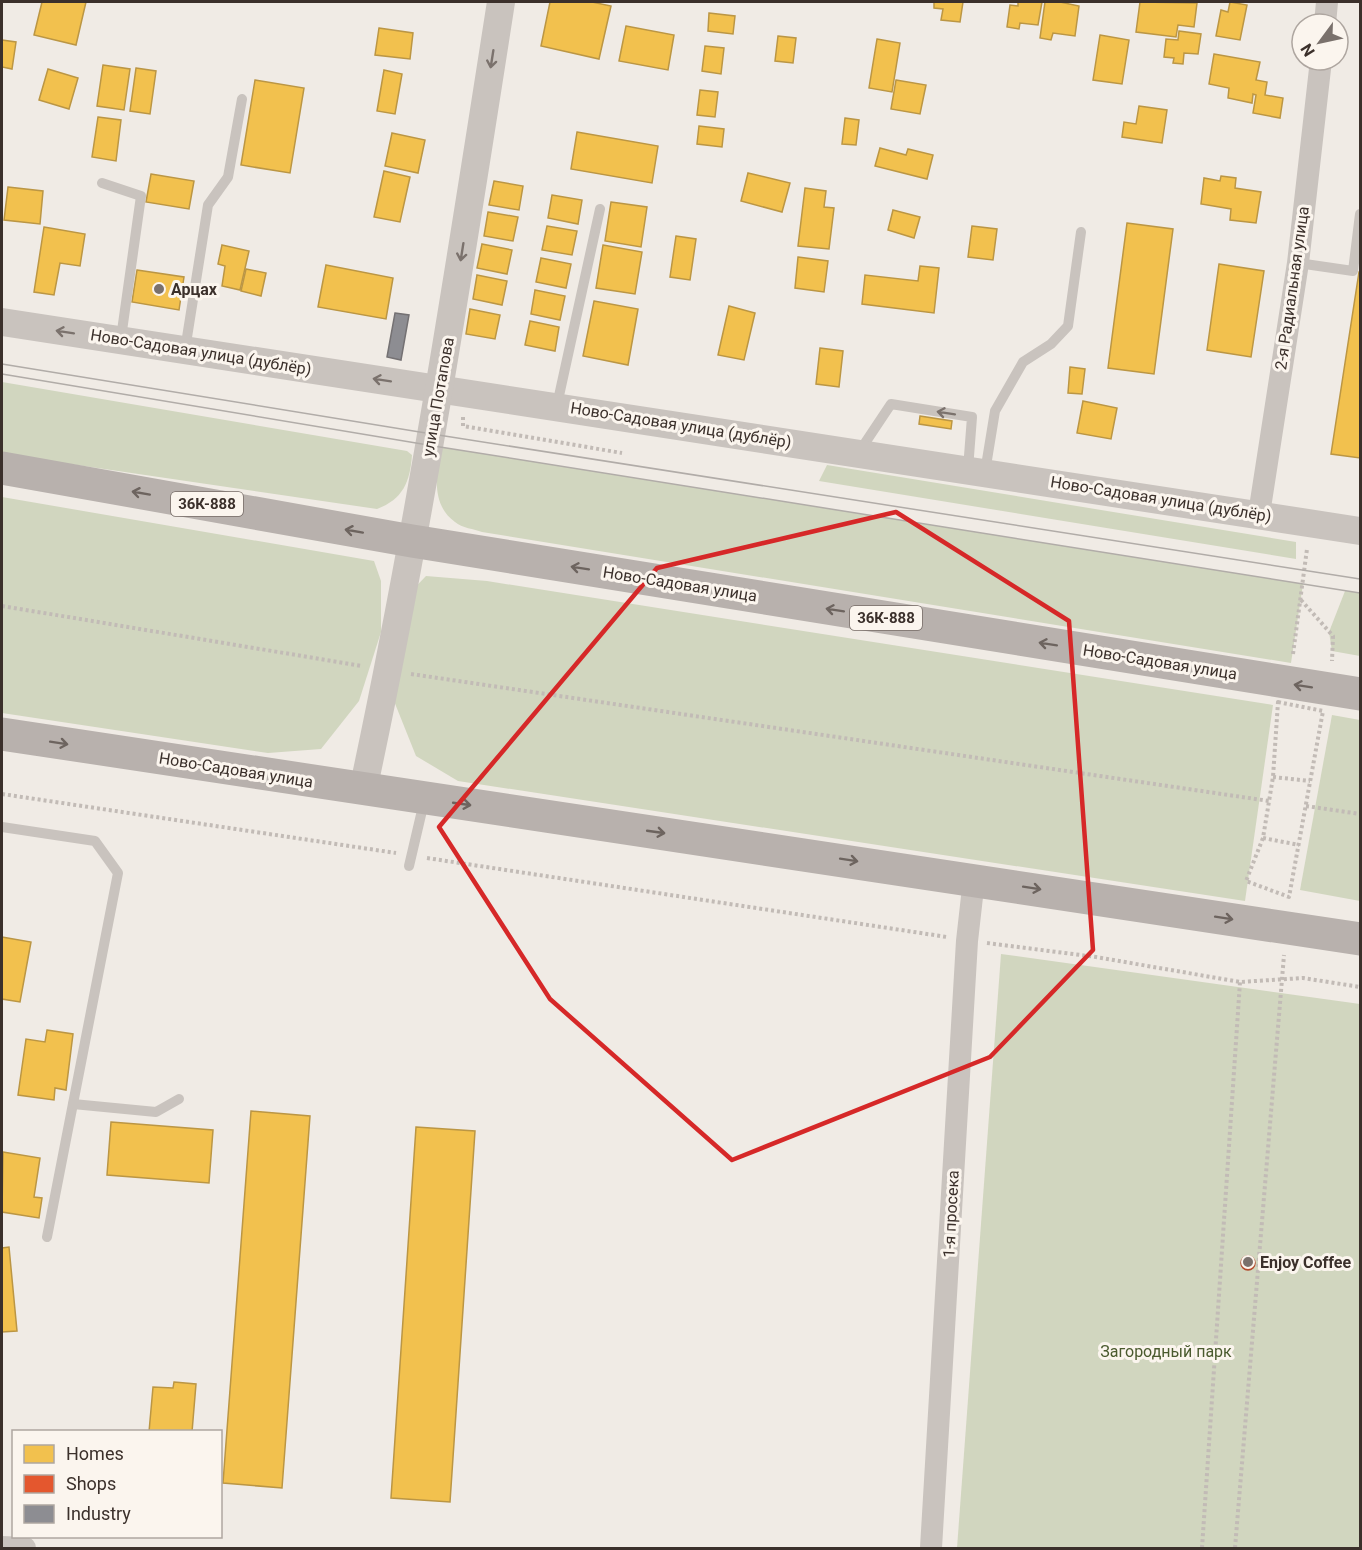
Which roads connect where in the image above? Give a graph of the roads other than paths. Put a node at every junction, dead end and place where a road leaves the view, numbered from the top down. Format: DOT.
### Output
graph roads {
  1 [pos="501,2"];
  2 [pos="1320,72"];
  3 [pos="242,99"];
  4 [pos="102,183"];
  5 [pos="600,209"];
  6 [pos="1360,214"];
  7 [pos="1081,232"];
  8 [pos="1298,262"];
  9 [pos="2,322"];
  10 [pos="121,340"];
  11 [pos="185,350"];
  12 [pos="440,389"];
  13 [pos="556,406"];
  14 [pos="858,453"];
  15 [pos="2,468"];
  16 [pos="976,471"];
  17 [pos="1259,514"];
  18 [pos="1360,531"];
  19 [pos="412,541"];
  20 [pos="1338,698"];
  21 [pos="2,734"];
  22 [pos="363,790"];
  23 [pos="425,799"];
  24 [pos="2,827"];
  25 [pos="411,861"];
  26 [pos="974,879"];
  27 [pos="1360,939"];
  28 [pos="179,1099"];
  29 [pos="73,1104"];
  30 [pos="47,1237"];
  31 [pos="2,1547"];
  32 [pos="25,1548"];
  33 [pos="931,1548"];
  1 -- 12 [label="street, улица Потапова, one-way"];
  2 -- 8 [label="street, 2-я Радиальная улица"];
  3 -- 11 [label="lane"];
  4 -- 10 [label="lane"];
  5 -- 13 [label="lane"];
  6 -- 8 [label="lane"];
  7 -- 16 [label="lane"];
  8 -- 17 [label="street, 2-я Радиальная улица"];
  10 -- 9 [label="street, Ново-Садовая улица (дублёр), one-way"];
  10 -- 11 [label="street, Ново-Садовая улица (дублёр)"];
  12 -- 11 [label="street, Ново-Садовая улица (дублёр), one-way"];
  12 -- 13 [label="street, Ново-Садовая улица (дублёр)"];
  12 -- 19 [label="street, улица Потапова"];
  13 -- 14 [label="street, Ново-Садовая улица (дублёр)"];
  14 -- 16 [label="street, Ново-Садовая улица (дублёр)"];
  16 -- 14 [label="lane, one-way"];
  19 -- 15 [label="main road, Ново-Садовая улица / 36К-888, one-way"];
  16 -- 17 [label="street, Ново-Садовая улица (дублёр)"];
  17 -- 18 [label="street, Ново-Садовая улица (дублёр)"];
  20 -- 19 [label="main road, Ново-Садовая улица / 36К-888, one-way"];
  19 -- 22 [label="street, улица Потапова"];
  21 -- 22 [label="main road, Ново-Садовая улица, one-way"];
  22 -- 23 [label="main road, Ново-Садовая улица"];
  23 -- 25 [label="lane"];
  23 -- 26 [label="main road, Ново-Садовая улица, one-way"];
  24 -- 29 [label="lane"];
  26 -- 27 [label="main road, Ново-Садовая улица, one-way"];
  26 -- 33 [label="street, 1-я просека"];
  28 -- 29 [label="lane"];
  29 -- 30 [label="lane"];
  31 -- 32 [label="street"];
}
